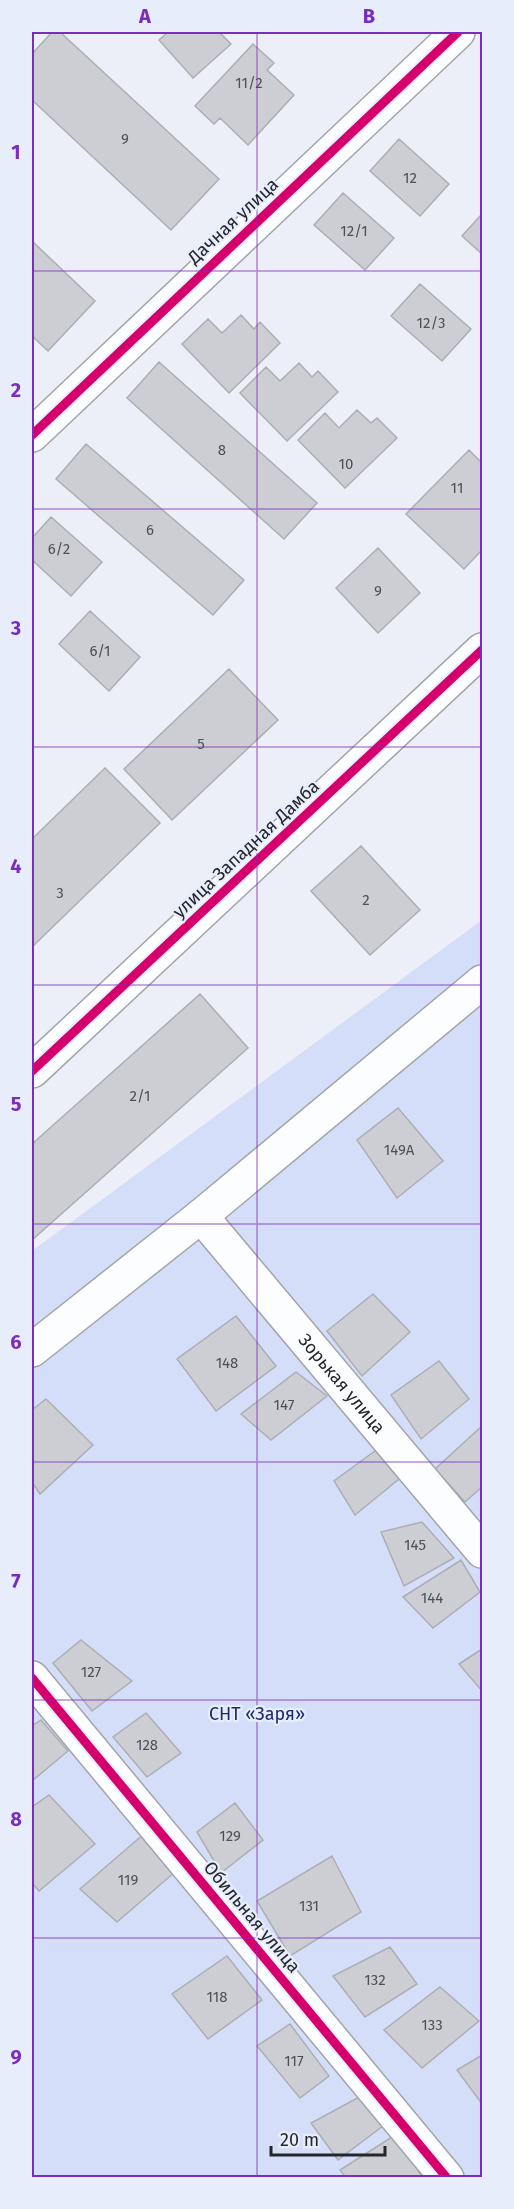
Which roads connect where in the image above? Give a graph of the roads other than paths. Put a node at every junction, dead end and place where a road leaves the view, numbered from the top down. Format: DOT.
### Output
graph roads {
  1 [pos="458,32"];
  2 [pos="32,435"];
  3 [pos="483,650"];
  4 [pos="483,982"];
  5 [pos="32,1071"];
  6 [pos="201,1216"];
  7 [pos="32,1350"];
  8 [pos="483,1551"];
  9 [pos="32,1678"];
  10 [pos="447,2178"];
  1 -- 2 [label="street, Дачная улица"];
  3 -- 5 [label="street, улица Западная Дамба"];
  4 -- 6 [label="street"];
  6 -- 7 [label="street"];
  6 -- 8 [label="street, Зорькая улица"];
  9 -- 10 [label="street, Обильная улица"];
}
